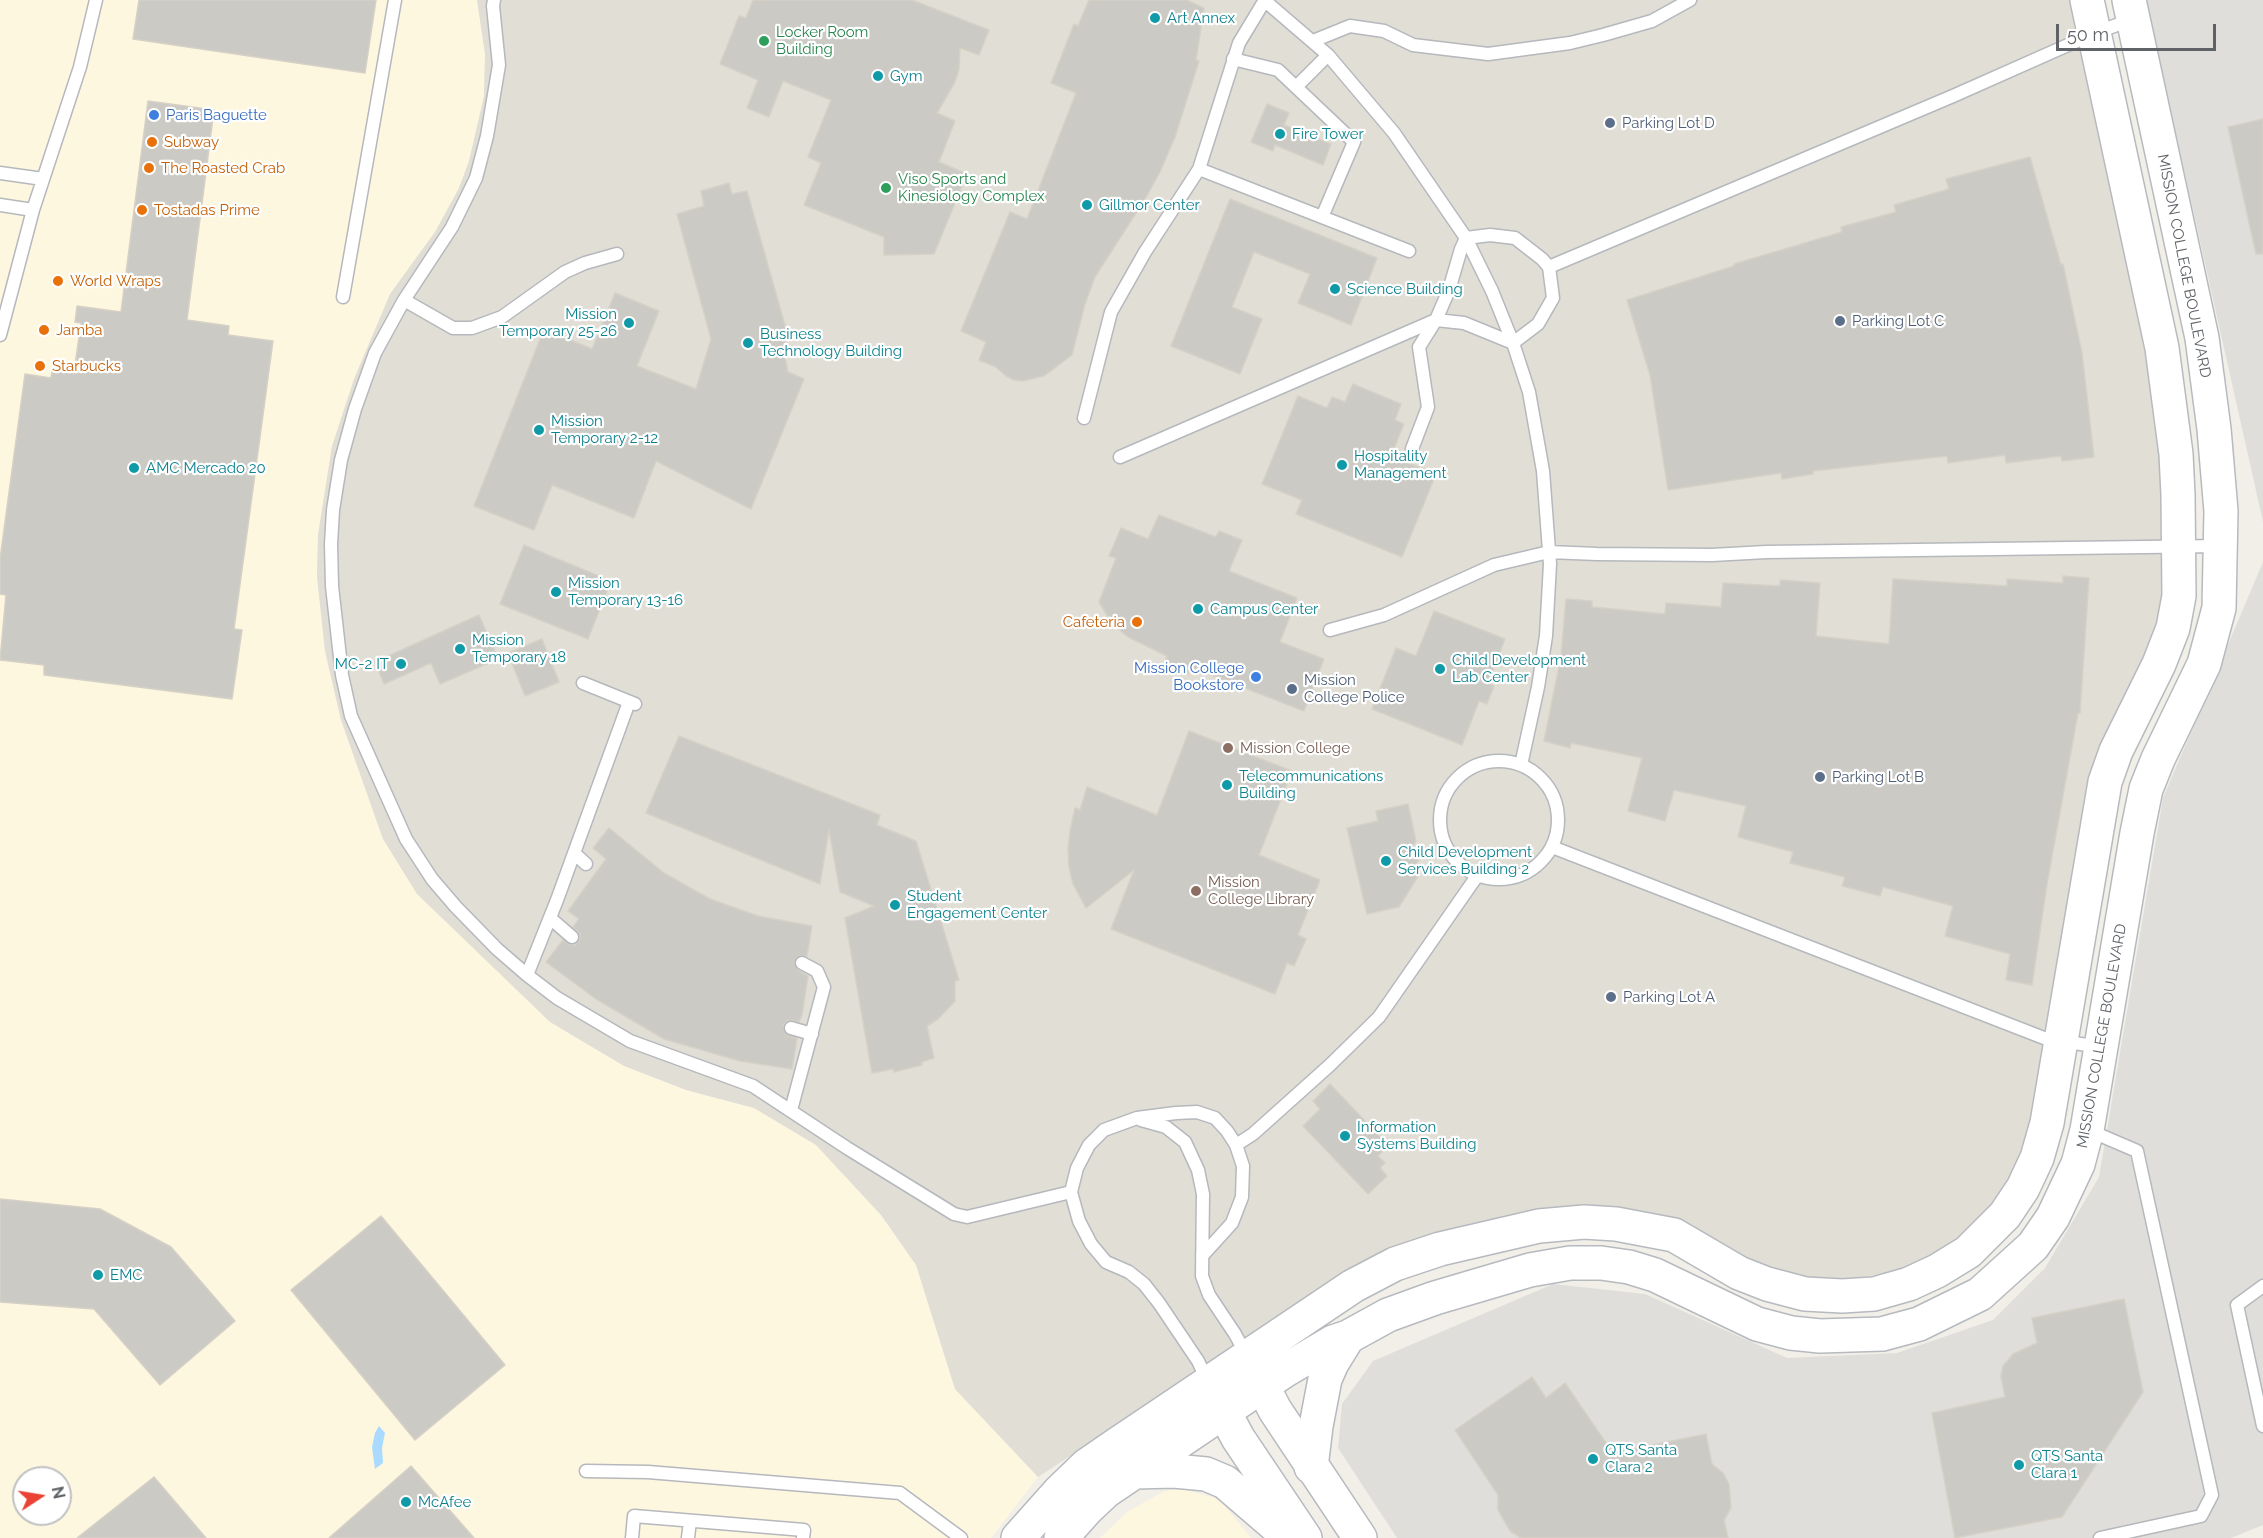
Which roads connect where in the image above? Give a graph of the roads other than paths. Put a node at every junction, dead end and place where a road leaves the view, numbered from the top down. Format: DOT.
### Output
graph roads {
  1 [pos="96,0"];
  2 [pos="395,0"];
  3 [pos="494,0"];
  4 [pos="1265,0"];
  5 [pos="1690,0"];
  6 [pos="2087,0"];
  7 [pos="2131,9"];
  8 [pos="2095,33"];
  9 [pos="1313,41"];
  10 [pos="1328,55"];
  11 [pos="1233,59"];
  12 [pos="1296,87"];
  13 [pos="1199,169"];
  14 [pos="0,173"];
  15 [pos="43,179"];
  16 [pos="0,206"];
  17 [pos="33,210"];
  18 [pos="1322,217"];
  19 [pos="1466,238"];
  20 [pos="1409,251"];
  21 [pos="617,254"];
  22 [pos="1549,267"];
  23 [pos="343,297"];
  24 [pos="404,300"];
  25 [pos="1436,320"];
  26 [pos="0,335"];
  27 [pos="1513,343"];
  28 [pos="1084,418"];
  29 [pos="1412,449"];
  30 [pos="1120,457"];
  31 [pos="2179,546"];
  32 [pos="2221,546"];
  33 [pos="1549,552"];
  34 [pos="1330,630"];
  35 [pos="583,683"];
  36 [pos="1521,765"];
  37 [pos="1552,847"];
  38 [pos="574,853"];
  39 [pos="586,864"];
  40 [pos="1477,876"];
  41 [pos="550,918"];
  42 [pos="572,937"];
  43 [pos="801,963"];
  44 [pos="527,975"];
  45 [pos="791,1028"];
  46 [pos="813,1034"];
  47 [pos="2061,1041"];
  48 [pos="2101,1047"];
  49 [pos="791,1110"];
  50 [pos="1137,1118"];
  51 [pos="2087,1130"];
  52 [pos="1236,1145"];
  53 [pos="1071,1192"];
  54 [pos="1202,1256"];
  55 [pos="2263,1286"];
  56 [pos="1348,1338"];
  57 [pos="1247,1357"];
  58 [pos="1262,1386"];
  59 [pos="1216,1398"];
  60 [pos="2263,1426"];
  61 [pos="1311,1467"];
  62 [pos="586,1471"];
  63 [pos="1134,1472"];
  64 [pos="690,1521"];
  65 [pos="749,1532"];
  66 [pos="632,1538"];
  67 [pos="688,1538"];
  68 [pos="804,1538"];
  69 [pos="961,1538"];
  70 [pos="1018,1538"];
  71 [pos="1061,1538"];
  72 [pos="1290,1538"];
  73 [pos="1305,1538"];
  74 [pos="1360,1538"];
  75 [pos="2100,1538"];
  1 -- 15 [label="lane"];
  2 -- 23 [label="lane"];
  3 -- 24 [label="lane"];
  4 -- 9 [label="lane"];
  4 -- 11 [label="lane"];
  5 -- 9 [label="lane"];
  6 -- 8 [label="street, MISSION COLLEGE BOULEVARD"];
  7 -- 8 [label="lane"];
  7 -- 32 [label="street, MISSION COLLEGE BOULEVARD"];
  8 -- 22 [label="lane"];
  8 -- 31 [label="street, MISSION COLLEGE BOULEVARD"];
  9 -- 10 [label="lane"];
  10 -- 12 [label="lane"];
  10 -- 19 [label="lane"];
  11 -- 12 [label="lane"];
  11 -- 13 [label="lane"];
  12 -- 18 [label="lane"];
  13 -- 18 [label="lane"];
  13 -- 28 [label="lane"];
  14 -- 15 [label="lane"];
  15 -- 17 [label="lane"];
  16 -- 17 [label="lane"];
  17 -- 26 [label="lane"];
  18 -- 20 [label="lane"];
  19 -- 22 [label="lane"];
  19 -- 25 [label="lane"];
  19 -- 27 [label="lane"];
  21 -- 24 [label="lane"];
  22 -- 27 [label="lane"];
  24 -- 44 [label="lane"];
  25 -- 27 [label="lane"];
  25 -- 29 [label="lane"];
  25 -- 30 [label="lane"];
  27 -- 33 [label="lane"];
  31 -- 32 [label="lane"];
  31 -- 33 [label="lane"];
  31 -- 47 [label="street, MISSION COLLEGE BOULEVARD"];
  32 -- 48 [label="street, MISSION COLLEGE BOULEVARD"];
  33 -- 34 [label="lane"];
  33 -- 36 [label="lane"];
  35 -- 38 [label="lane"];
  36 -- 37 [label="lane"];
  36 -- 40 [label="lane"];
  37 -- 40 [label="lane"];
  37 -- 47 [label="lane"];
  38 -- 39 [label="lane"];
  38 -- 41 [label="lane"];
  40 -- 52 [label="lane"];
  41 -- 42 [label="lane"];
  41 -- 44 [label="lane"];
  43 -- 46 [label="lane"];
  44 -- 49 [label="lane"];
  45 -- 46 [label="lane"];
  46 -- 49 [label="lane"];
  47 -- 48 [label="lane"];
  47 -- 57 [label="street, MISSION COLLEGE BOULEVARD"];
  48 -- 51 [label="street, MISSION COLLEGE BOULEVARD"];
  49 -- 53 [label="lane"];
  50 -- 52 [label="lane"];
  50 -- 53 [label="lane"];
  50 -- 54 [label="lane"];
  51 -- 56 [label="street, MISSION COLLEGE BOULEVARD"];
  51 -- 75 [label="lane"];
  52 -- 54 [label="lane"];
  53 -- 59 [label="lane"];
  54 -- 57 [label="lane"];
  55 -- 60 [label="lane"];
  56 -- 58 [label="street, MISSION COLLEGE BOULEVARD"];
  56 -- 61 [label="street"];
  57 -- 58 [label="street"];
  57 -- 59 [label="street, MISSION COLLEGE BOULEVARD"];
  58 -- 59 [label="street, MISSION COLLEGE BOULEVARD"];
  58 -- 61 [label="street"];
  59 -- 63 [label="street, MISSION COLLEGE BOULEVARD"];
  59 -- 70 [label="street, MISSION COLLEGE BOULEVARD"];
  59 -- 73 [label="street"];
  61 -- 74 [label="street"];
  62 -- 69 [label="lane"];
  63 -- 71 [label="street, MISSION COLLEGE BOULEVARD"];
  63 -- 72 [label="street"];
  64 -- 65 [label="lane"];
  64 -- 66 [label="lane"];
  64 -- 67 [label="lane"];
  65 -- 68 [label="lane"];
}
